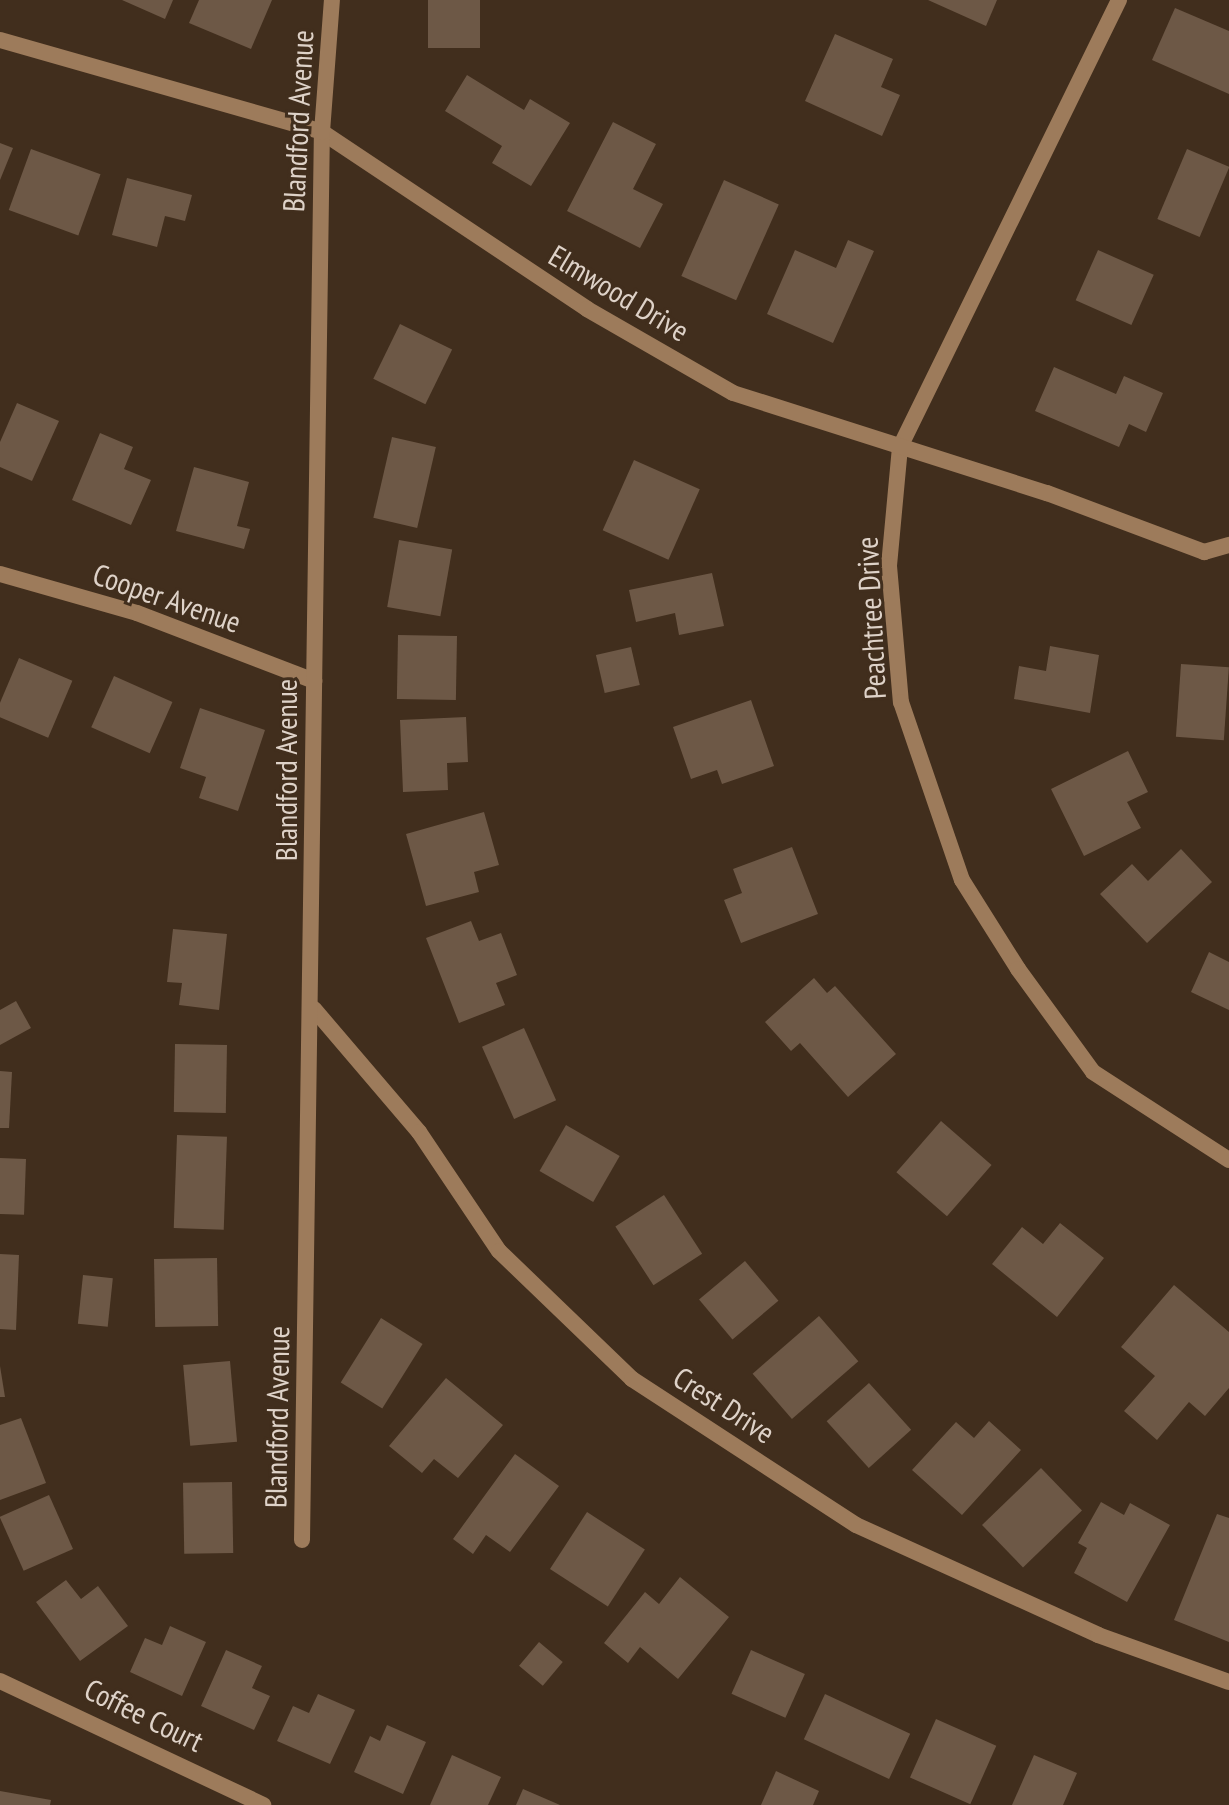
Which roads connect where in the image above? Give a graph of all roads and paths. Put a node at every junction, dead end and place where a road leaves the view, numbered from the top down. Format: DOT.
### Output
graph roads {
  1 [pos="332,0"];
  2 [pos="1119,0"];
  3 [pos="0,40"];
  4 [pos="322,132"];
  5 [pos="900,447"];
  6 [pos="1229,545"];
  7 [pos="0,574"];
  8 [pos="314,681"];
  9 [pos="314,1009"];
  10 [pos="1229,1160"];
  11 [pos="302,1540"];
  12 [pos="2,1675"];
  13 [pos="1229,1682"];
  14 [pos="263,1805"];
  1 -- 4 [label="street, Blandford Avenue"];
  2 -- 5 [label="street, Peachtree Drive"];
  3 -- 4 [label="street, Elmwood Drive"];
  4 -- 5 [label="street, Elmwood Drive"];
  4 -- 8 [label="street, Blandford Avenue"];
  5 -- 6 [label="street, Elmwood Drive"];
  5 -- 10 [label="street, Peachtree Drive"];
  7 -- 8 [label="street, Cooper Avenue"];
  8 -- 9 [label="street, Blandford Avenue"];
  9 -- 11 [label="street, Blandford Avenue"];
  9 -- 13 [label="street, Crest Drive"];
  12 -- 14 [label="street, Coffee Court"];
}
